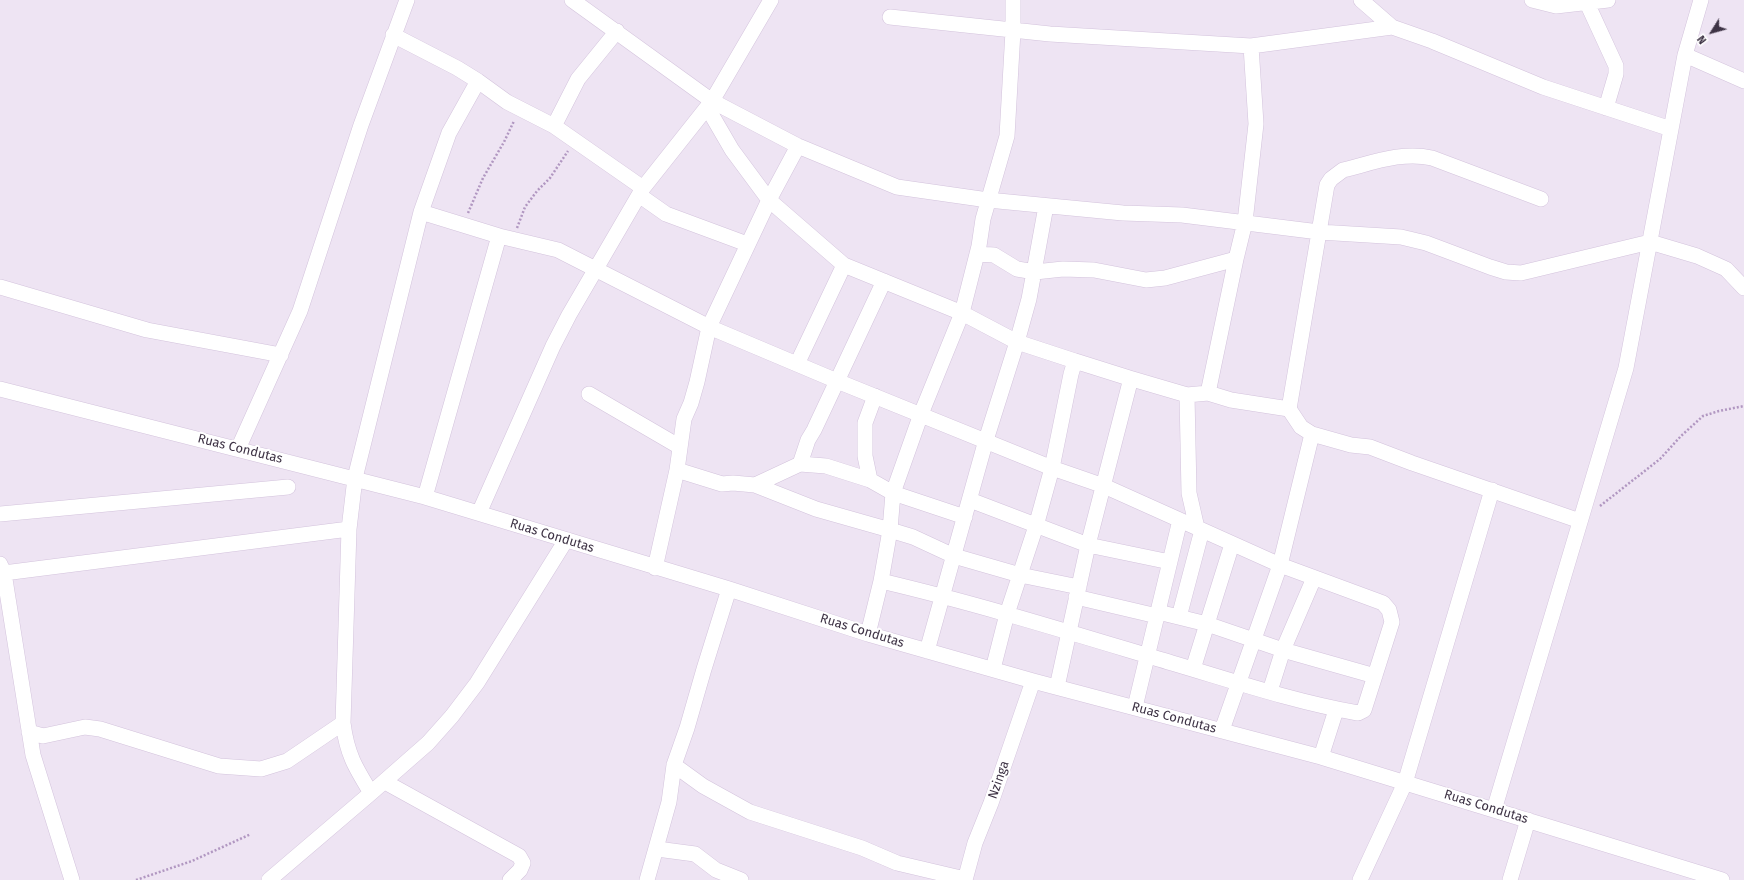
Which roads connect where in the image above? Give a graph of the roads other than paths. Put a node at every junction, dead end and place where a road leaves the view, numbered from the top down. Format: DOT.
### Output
graph roads {
  1 [pos="407,0"];
  2 [pos="572,0"];
  3 [pos="771,0"];
  4 [pos="1013,0"];
  5 [pos="1361,0"];
  6 [pos="1532,0"];
  7 [pos="1608,0"];
  8 [pos="1701,0"];
  9 [pos="1587,3"];
  10 [pos="890,16"];
  11 [pos="1392,26"];
  12 [pos="617,31"];
  13 [pos="1013,31"];
  14 [pos="393,35"];
  15 [pos="1251,46"];
  16 [pos="1686,55"];
  17 [pos="478,81"];
  18 [pos="1744,81"];
  19 [pos="709,104"];
  20 [pos="1606,108"];
  21 [pos="554,126"];
  22 [pos="1671,129"];
  23 [pos="798,146"];
  24 [pos="641,192"];
  25 [pos="1542,199"];
  26 [pos="769,200"];
  27 [pos="988,200"];
  28 [pos="1046,206"];
  29 [pos="421,212"];
  30 [pos="1245,222"];
  31 [pos="1319,232"];
  32 [pos="506,238"];
  33 [pos="1650,242"];
  34 [pos="747,244"];
  35 [pos="977,254"];
  36 [pos="1236,259"];
  37 [pos="844,265"];
  38 [pos="596,270"];
  39 [pos="1035,272"];
  40 [pos="884,281"];
  41 [pos="0,287"];
  42 [pos="1744,288"];
  43 [pos="962,313"];
  44 [pos="709,327"];
  45 [pos="1017,342"];
  46 [pos="281,355"];
  47 [pos="1075,361"];
  48 [pos="797,364"];
  49 [pos="1129,378"];
  50 [pos="838,381"];
  51 [pos="0,389"];
  52 [pos="1208,393"];
  53 [pos="589,394"];
  54 [pos="1187,395"];
  55 [pos="876,396"];
  56 [pos="1289,409"];
  57 [pos="921,414"];
  58 [pos="1312,434"];
  59 [pos="986,440"];
  60 [pos="680,448"];
  61 [pos="238,449"];
  62 [pos="800,464"];
  63 [pos="1052,468"];
  64 [pos="677,470"];
  65 [pos="355,478"];
  66 [pos="870,480"];
  67 [pos="755,486"];
  68 [pos="1104,486"];
  69 [pos="288,488"];
  70 [pos="1492,490"];
  71 [pos="893,493"];
  72 [pos="425,497"];
  73 [pos="970,500"];
  74 [pos="478,513"];
  75 [pos="0,514"];
  76 [pos="965,517"];
  77 [pos="1180,520"];
  78 [pos="1580,521"];
  79 [pos="1036,526"];
  80 [pos="349,529"];
  81 [pos="1200,529"];
  82 [pos="890,530"];
  83 [pos="566,540"];
  84 [pos="1232,544"];
  85 [pos="1088,545"];
  86 [pos="954,556"];
  87 [pos="1170,562"];
  88 [pos="1280,565"];
  89 [pos="655,568"];
  90 [pos="1,570"];
  91 [pos="1020,575"];
  92 [pos="1314,578"];
  93 [pos="881,581"];
  94 [pos="729,589"];
  95 [pos="1077,592"];
  96 [pos="943,596"];
  97 [pos="1007,614"];
  98 [pos="1157,614"];
  99 [pos="1179,617"];
  100 [pos="1207,624"];
  101 [pos="1069,632"];
  102 [pos="868,634"];
  103 [pos="1253,639"];
  104 [pos="1283,650"];
  105 [pos="927,651"];
  106 [pos="1148,655"];
  107 [pos="993,669"];
  108 [pos="1193,669"];
  109 [pos="1375,676"];
  110 [pos="1033,681"];
  111 [pos="1238,683"];
  112 [pos="1057,687"];
  113 [pos="1270,692"];
  114 [pos="1135,707"];
  115 [pos="1336,710"];
  116 [pos="343,723"];
  117 [pos="1222,730"];
  118 [pos="29,732"];
  119 [pos="1321,756"];
  120 [pos="674,765"];
  121 [pos="385,782"];
  122 [pos="1405,783"];
  123 [pos="371,793"];
  124 [pos="1494,810"];
  125 [pos="1528,820"];
  126 [pos="656,849"];
  127 [pos="72,880"];
  128 [pos="269,880"];
  129 [pos="510,880"];
  130 [pos="647,880"];
  131 [pos="741,880"];
  132 [pos="965,880"];
  133 [pos="1360,880"];
  134 [pos="1510,880"];
  135 [pos="1722,880"];
  1 -- 14 [label="street"];
  2 -- 12 [label="street"];
  3 -- 19 [label="street"];
  4 -- 13 [label="street"];
  5 -- 11 [label="street"];
  6 -- 9 [label="street"];
  7 -- 9 [label="street"];
  8 -- 16 [label="street"];
  9 -- 20 [label="street"];
  10 -- 13 [label="street"];
  11 -- 15 [label="street"];
  11 -- 20 [label="street"];
  12 -- 19 [label="street"];
  12 -- 21 [label="street"];
  13 -- 15 [label="street"];
  13 -- 27 [label="street"];
  14 -- 17 [label="street"];
  14 -- 46 [label="street"];
  15 -- 30 [label="street"];
  16 -- 18 [label="street"];
  16 -- 22 [label="street"];
  17 -- 21 [label="street"];
  17 -- 29 [label="street"];
  19 -- 23 [label="street"];
  19 -- 24 [label="street"];
  19 -- 26 [label="street"];
  20 -- 22 [label="street"];
  21 -- 24 [label="street"];
  22 -- 33 [label="street"];
  23 -- 26 [label="street"];
  23 -- 27 [label="street"];
  24 -- 34 [label="street"];
  24 -- 38 [label="street"];
  25 -- 31 [label="street"];
  26 -- 34 [label="street"];
  26 -- 37 [label="street"];
  27 -- 28 [label="street"];
  27 -- 35 [label="street"];
  28 -- 30 [label="street"];
  28 -- 39 [label="street"];
  29 -- 32 [label="street"];
  29 -- 65 [label="street"];
  30 -- 31 [label="street"];
  30 -- 36 [label="street"];
  31 -- 33 [label="street"];
  31 -- 56 [label="street"];
  32 -- 38 [label="street"];
  32 -- 72 [label="street"];
  33 -- 42 [label="street"];
  33 -- 78 [label="street"];
  34 -- 44 [label="street"];
  35 -- 39 [label="street"];
  35 -- 43 [label="street"];
  36 -- 39 [label="street"];
  36 -- 52 [label="street"];
  37 -- 40 [label="street"];
  37 -- 48 [label="street"];
  38 -- 44 [label="street"];
  38 -- 74 [label="street"];
  39 -- 45 [label="street"];
  40 -- 43 [label="street"];
  40 -- 50 [label="street"];
  41 -- 46 [label="street"];
  43 -- 45 [label="street"];
  43 -- 57 [label="street"];
  44 -- 48 [label="street"];
  44 -- 60 [label="street"];
  45 -- 47 [label="street"];
  45 -- 59 [label="street"];
  46 -- 61 [label="street"];
  47 -- 49 [label="street"];
  47 -- 63 [label="street"];
  48 -- 50 [label="street"];
  49 -- 54 [label="street"];
  49 -- 68 [label="street"];
  50 -- 55 [label="street"];
  50 -- 62 [label="street"];
  51 -- 61 [label="street, Ruas Condutas"];
  52 -- 54 [label="street"];
  52 -- 56 [label="street"];
  53 -- 60 [label="street"];
  54 -- 81 [label="street"];
  55 -- 57 [label="street"];
  55 -- 66 [label="street"];
  56 -- 58 [label="street"];
  57 -- 59 [label="street"];
  57 -- 71 [label="street"];
  58 -- 70 [label="street"];
  58 -- 88 [label="street"];
  59 -- 63 [label="street"];
  59 -- 73 [label="street"];
  60 -- 64 [label="street"];
  61 -- 65 [label="street, Ruas Condutas"];
  62 -- 66 [label="street"];
  62 -- 67 [label="street"];
  63 -- 68 [label="street"];
  63 -- 79 [label="street"];
  64 -- 67 [label="street"];
  64 -- 89 [label="street"];
  65 -- 72 [label="street, Ruas Condutas"];
  65 -- 80 [label="street"];
  66 -- 71 [label="street"];
  67 -- 82 [label="street"];
  68 -- 77 [label="street"];
  68 -- 85 [label="street"];
  69 -- 75 [label="street"];
  70 -- 78 [label="street"];
  70 -- 122 [label="street"];
  71 -- 76 [label="street"];
  71 -- 82 [label="street"];
  72 -- 74 [label="street, Ruas Condutas"];
  73 -- 76 [label="street"];
  73 -- 79 [label="street"];
  74 -- 83 [label="street, Ruas Condutas"];
  76 -- 86 [label="street"];
  77 -- 81 [label="street"];
  77 -- 87 [label="street"];
  78 -- 124 [label="street"];
  79 -- 85 [label="street"];
  79 -- 91 [label="street"];
  80 -- 90 [label="street"];
  80 -- 116 [label="street"];
  81 -- 84 [label="street"];
  81 -- 99 [label="street"];
  82 -- 86 [label="street"];
  82 -- 93 [label="street"];
  83 -- 89 [label="street, Ruas Condutas"];
  83 -- 121 [label="street"];
  84 -- 88 [label="street"];
  84 -- 100 [label="street"];
  85 -- 87 [label="street"];
  85 -- 95 [label="street"];
  86 -- 91 [label="street"];
  86 -- 96 [label="street"];
  87 -- 98 [label="street"];
  88 -- 92 [label="street"];
  88 -- 103 [label="street"];
  89 -- 94 [label="street, Ruas Condutas"];
  90 -- 118 [label="street"];
  91 -- 95 [label="street"];
  91 -- 97 [label="street"];
  92 -- 104 [label="street"];
  92 -- 109 [label="street"];
  93 -- 96 [label="street"];
  93 -- 102 [label="street"];
  94 -- 102 [label="street, Ruas Condutas"];
  94 -- 120 [label="street"];
  95 -- 98 [label="street"];
  95 -- 101 [label="street"];
  96 -- 97 [label="street"];
  96 -- 105 [label="street"];
  97 -- 101 [label="street"];
  97 -- 107 [label="street"];
  98 -- 99 [label="street"];
  98 -- 106 [label="street"];
  99 -- 100 [label="street"];
  100 -- 103 [label="street"];
  100 -- 108 [label="street"];
  101 -- 106 [label="street"];
  101 -- 112 [label="street"];
  102 -- 105 [label="street, Ruas Condutas"];
  103 -- 104 [label="street"];
  103 -- 111 [label="street"];
  104 -- 109 [label="street"];
  104 -- 113 [label="street"];
  105 -- 107 [label="street, Ruas Condutas"];
  106 -- 108 [label="street"];
  106 -- 114 [label="street"];
  107 -- 110 [label="street, Ruas Condutas"];
  108 -- 111 [label="street"];
  109 -- 115 [label="street"];
  110 -- 112 [label="street, Ruas Condutas"];
  110 -- 132 [label="street, Nzinga"];
  111 -- 113 [label="street"];
  111 -- 117 [label="street"];
  112 -- 114 [label="street, Ruas Condutas"];
  113 -- 115 [label="street"];
  114 -- 117 [label="street, Ruas Condutas"];
  115 -- 119 [label="street"];
  116 -- 118 [label="street"];
  116 -- 123 [label="street"];
  117 -- 119 [label="street, Ruas Condutas"];
  118 -- 127 [label="street"];
  119 -- 122 [label="street, Ruas Condutas"];
  120 -- 126 [label="street"];
  120 -- 132 [label="street"];
  121 -- 123 [label="street"];
  121 -- 129 [label="street"];
  122 -- 124 [label="street, Ruas Condutas"];
  122 -- 133 [label="street"];
  123 -- 128 [label="street"];
  124 -- 125 [label="street, Ruas Condutas"];
  125 -- 134 [label="street"];
  125 -- 135 [label="street, Ruas Condutas"];
  126 -- 130 [label="street"];
  126 -- 131 [label="street"];
}
